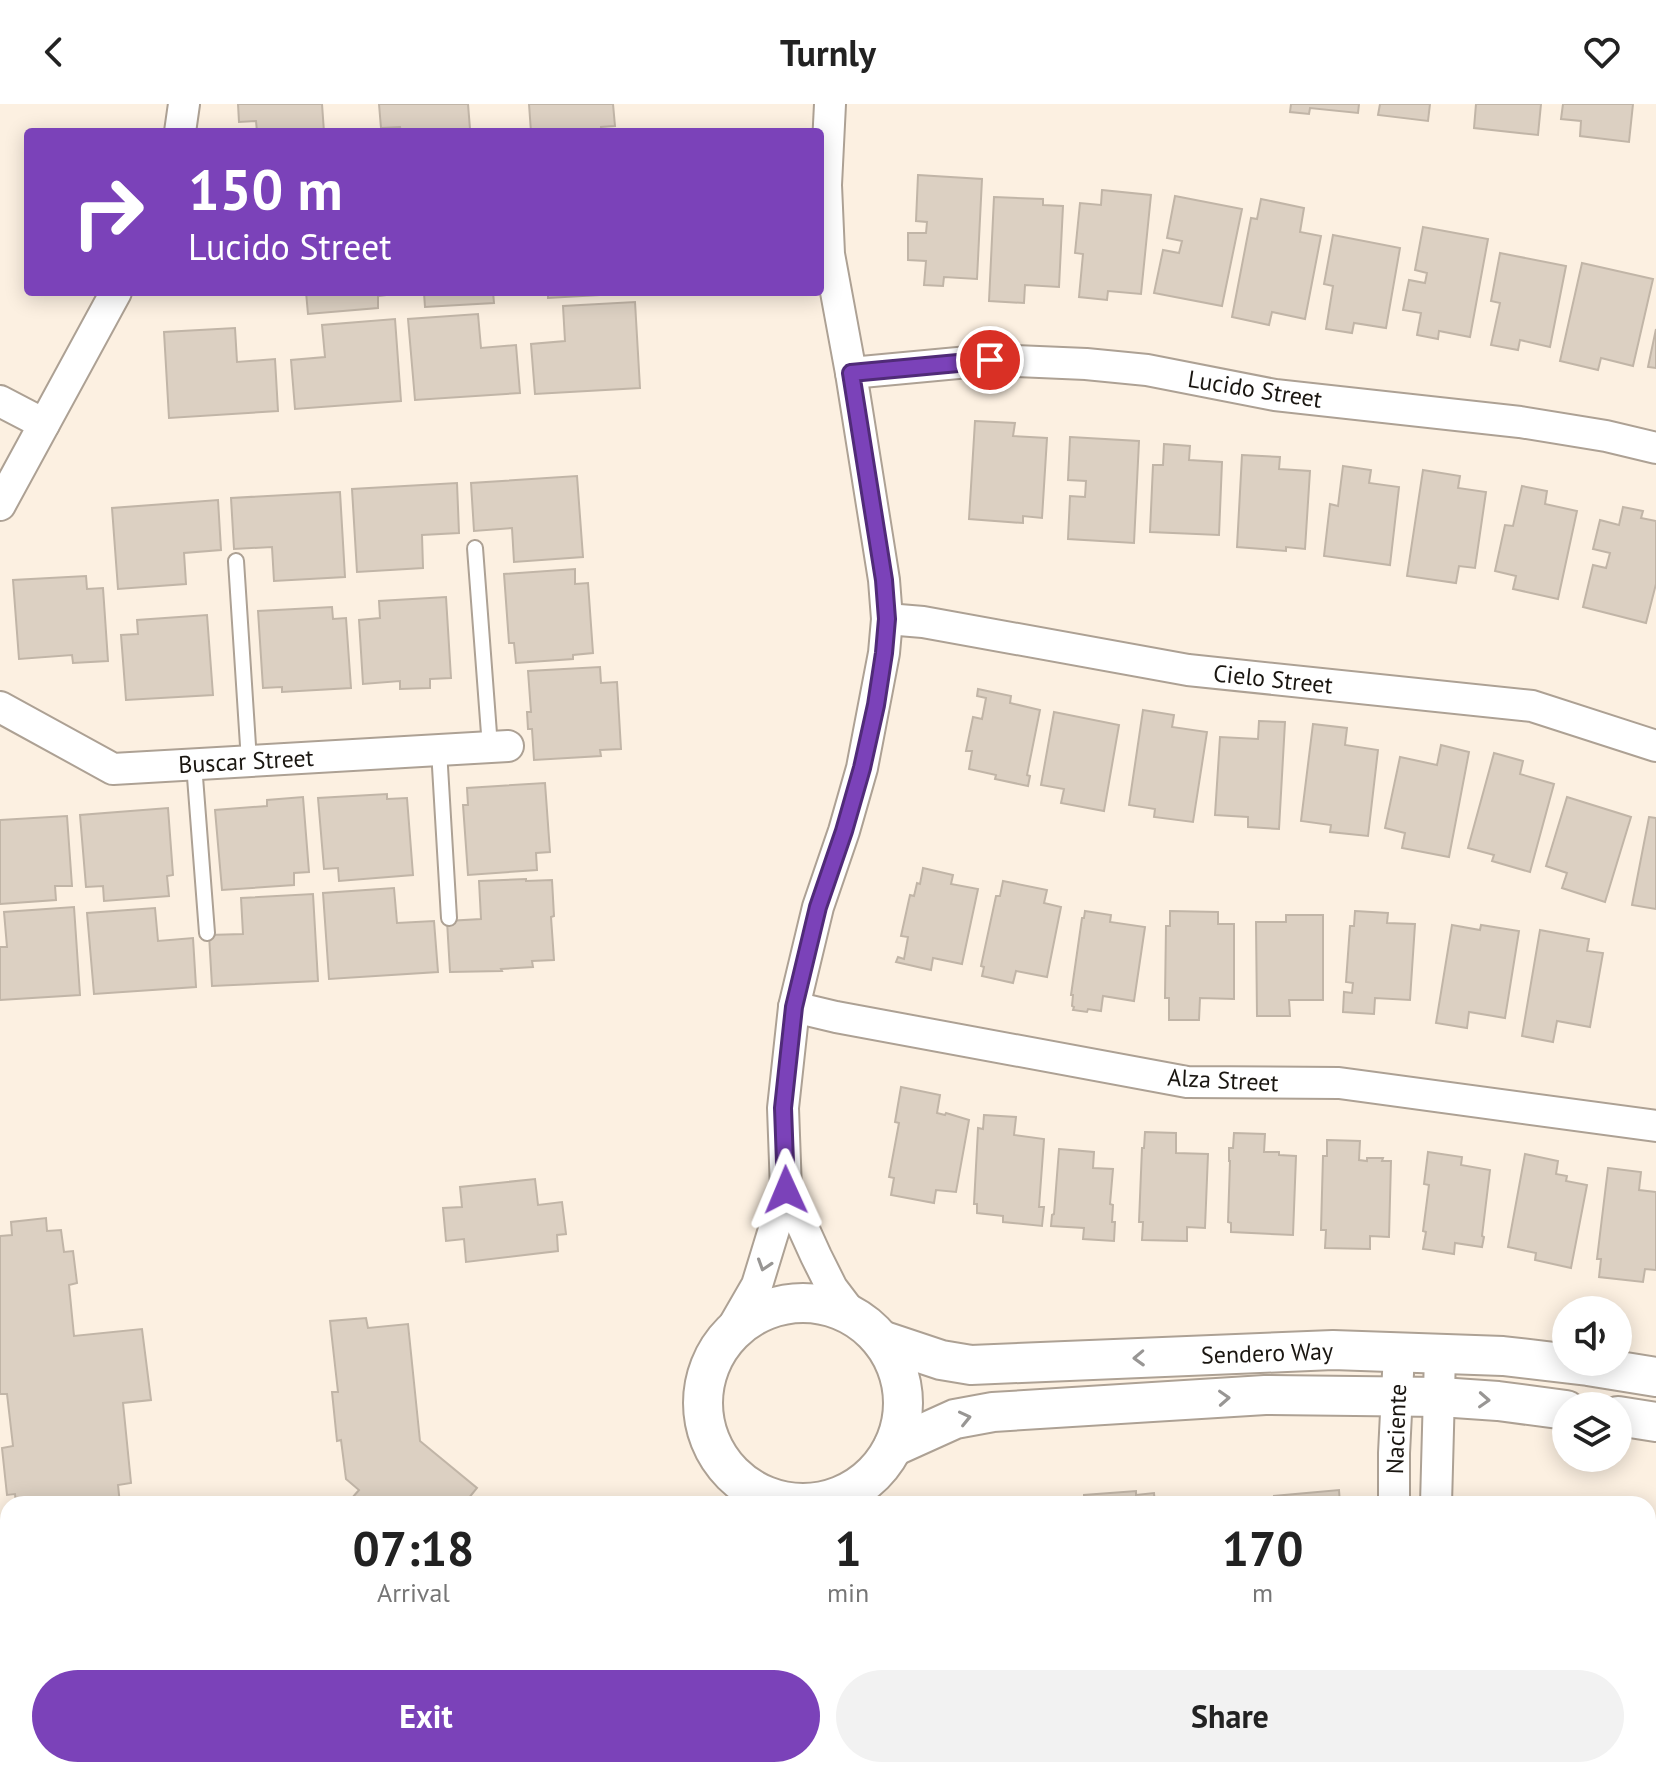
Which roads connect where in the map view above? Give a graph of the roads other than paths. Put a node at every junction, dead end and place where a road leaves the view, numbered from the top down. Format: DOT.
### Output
graph roads {
  1 [pos="184,104"];
  2 [pos="830,104"];
  3 [pos="181,128"];
  4 [pos="114,296"];
  5 [pos="851,373"];
  6 [pos="0,401"];
  7 [pos="44,424"];
  8 [pos="1656,448"];
  9 [pos="0,505"];
  10 [pos="475,548"];
  11 [pos="236,561"];
  12 [pos="887,619"];
  13 [pos="0,707"];
  14 [pos="1656,746"];
  15 [pos="499,747"];
  16 [pos="439,750"];
  17 [pos="249,761"];
  18 [pos="194,764"];
  19 [pos="449,918"];
  20 [pos="207,933"];
  21 [pos="794,1007"];
  22 [pos="1656,1126"];
  23 [pos="786,1190"];
  24 [pos="867,1328"];
  25 [pos="727,1337"];
  26 [pos="1399,1353"];
  27 [pos="1440,1355"];
  28 [pos="1656,1377"];
  29 [pos="1398,1397"];
  30 [pos="1440,1397"];
  31 [pos="1552,1408"];
  32 [pos="1632,1418"];
  33 [pos="1656,1422"];
  34 [pos="886,1458"];
  35 [pos="756,1496"];
  36 [pos="838,1496"];
  37 [pos="856,1496"];
  38 [pos="1394,1496"];
  39 [pos="1436,1496"];
  1 -- 3 [label="street"];
  2 -- 5 [label="street"];
  4 -- 7 [label="street"];
  5 -- 8 [label="street, Lucido Street"];
  5 -- 12 [label="street"];
  6 -- 7 [label="street"];
  7 -- 9 [label="street"];
  10 -- 15 [label="lane"];
  11 -- 17 [label="lane"];
  12 -- 14 [label="street, Cielo Street"];
  12 -- 21 [label="street"];
  13 -- 18 [label="street, Buscar Street"];
  15 -- 16 [label="street, Buscar Street"];
  16 -- 17 [label="street, Buscar Street"];
  16 -- 19 [label="lane"];
  17 -- 18 [label="street, Buscar Street"];
  18 -- 20 [label="lane"];
  21 -- 22 [label="street, Alza Street"];
  21 -- 23 [label="street"];
  23 -- 24 [label="street"];
  23 -- 25 [label="street, one-way"];
  24 -- 25 [label="street"];
  26 -- 24 [label="street, Sendero Way, one-way"];
  24 -- 34 [label="street"];
  25 -- 35 [label="street"];
  26 -- 27 [label="street, Sendero Way"];
  26 -- 29 [label="street, Naciente"];
  27 -- 28 [label="street, Sendero Way"];
  27 -- 30 [label="street, Naciente"];
  29 -- 30 [label="street, Sendero Way"];
  34 -- 29 [label="street, Sendero Way, one-way"];
  29 -- 38 [label="street, Naciente"];
  30 -- 31 [label="street, Sendero Way, one-way"];
  30 -- 39 [label="street, Naciente"];
  32 -- 33 [label="street"];
  34 -- 36 [label="street"];
  34 -- 37 [label="street"];
}
